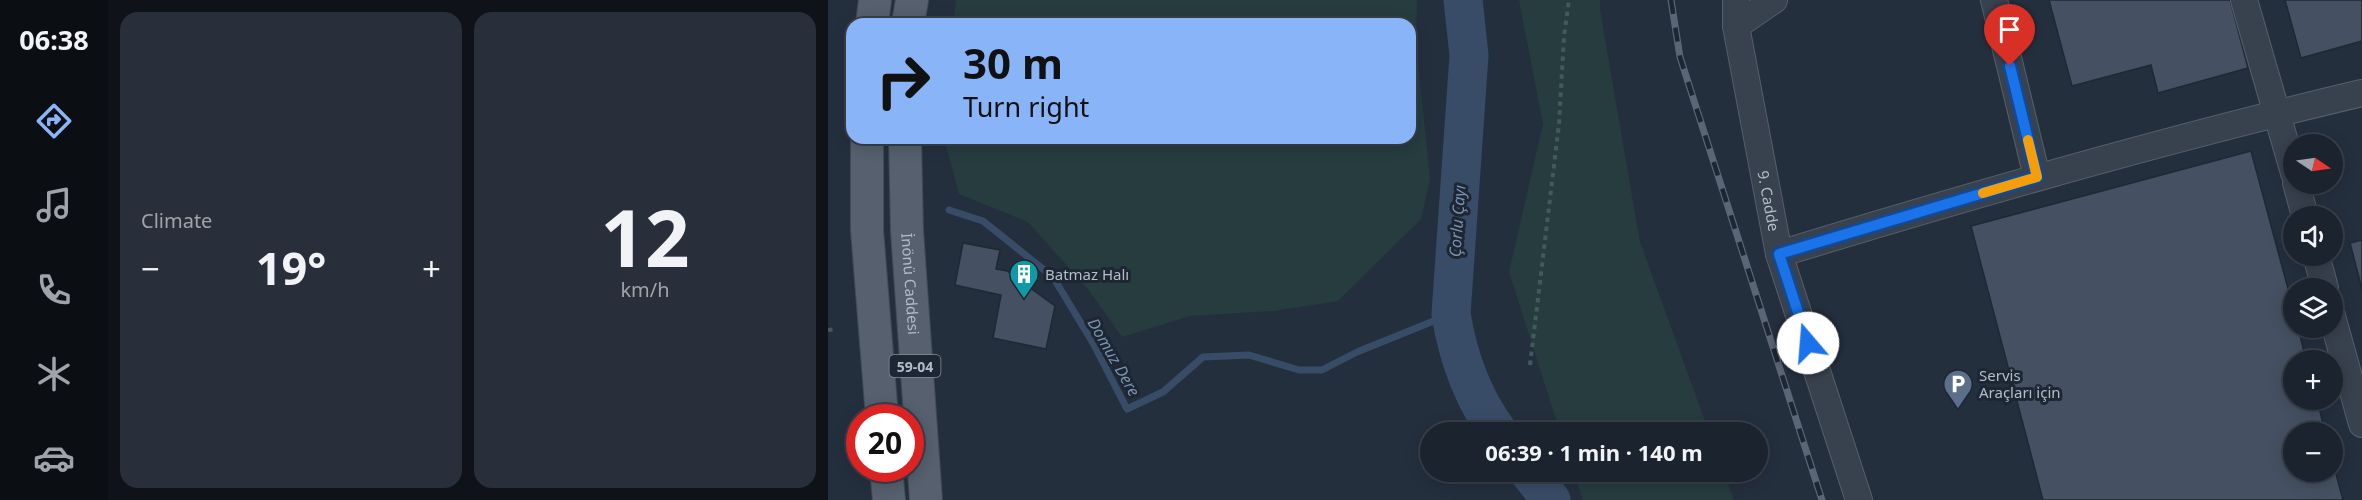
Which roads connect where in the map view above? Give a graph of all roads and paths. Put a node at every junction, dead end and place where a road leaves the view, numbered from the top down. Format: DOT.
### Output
graph roads {
  1 [pos="875,0"];
  2 [pos="912,0"];
  3 [pos="1569,0"];
  4 [pos="1736,0"];
  5 [pos="1774,0"];
  6 [pos="1994,0"];
  7 [pos="2244,0"];
  8 [pos="873,18"];
  9 [pos="909,18"];
  10 [pos="1736,26"];
  11 [pos="2362,93"];
  12 [pos="2277,113"];
  13 [pos="2283,134"];
  14 [pos="867,144"];
  15 [pos="905,144"];
  16 [pos="2037,177"];
  17 [pos="1779,254"];
  18 [pos="836,329"];
  19 [pos="828,330"];
  20 [pos="2338,338"];
  21 [pos="1530,365"];
  22 [pos="881,404"];
  23 [pos="2362,424"];
  24 [pos="887,482"];
  25 [pos="889,500"];
  26 [pos="926,500"];
  27 [pos="1859,500"];
  1 -- 8 [label="main road"];
  2 -- 9 [label="main road"];
  3 -- 21 [label="path"];
  4 -- 10 [label="lane, 9. Cadde"];
  5 -- 10 [label="lane"];
  6 -- 16 [label="lane"];
  7 -- 12 [label="lane"];
  10 -- 17 [label="lane, 9. Cadde"];
  11 -- 12 [label="lane"];
  12 -- 13 [label="lane"];
  12 -- 16 [label="lane"];
  14 -- 22 [label="main road, 59-04"];
  15 -- 26 [label="main road, İnönü Caddesi / 59-04"];
  16 -- 17 [label="lane"];
  17 -- 27 [label="lane, 9. Cadde"];
  18 -- 19 [label="path"];
  20 -- 23 [label="lane"];
  24 -- 25 [label="main road"];
}
